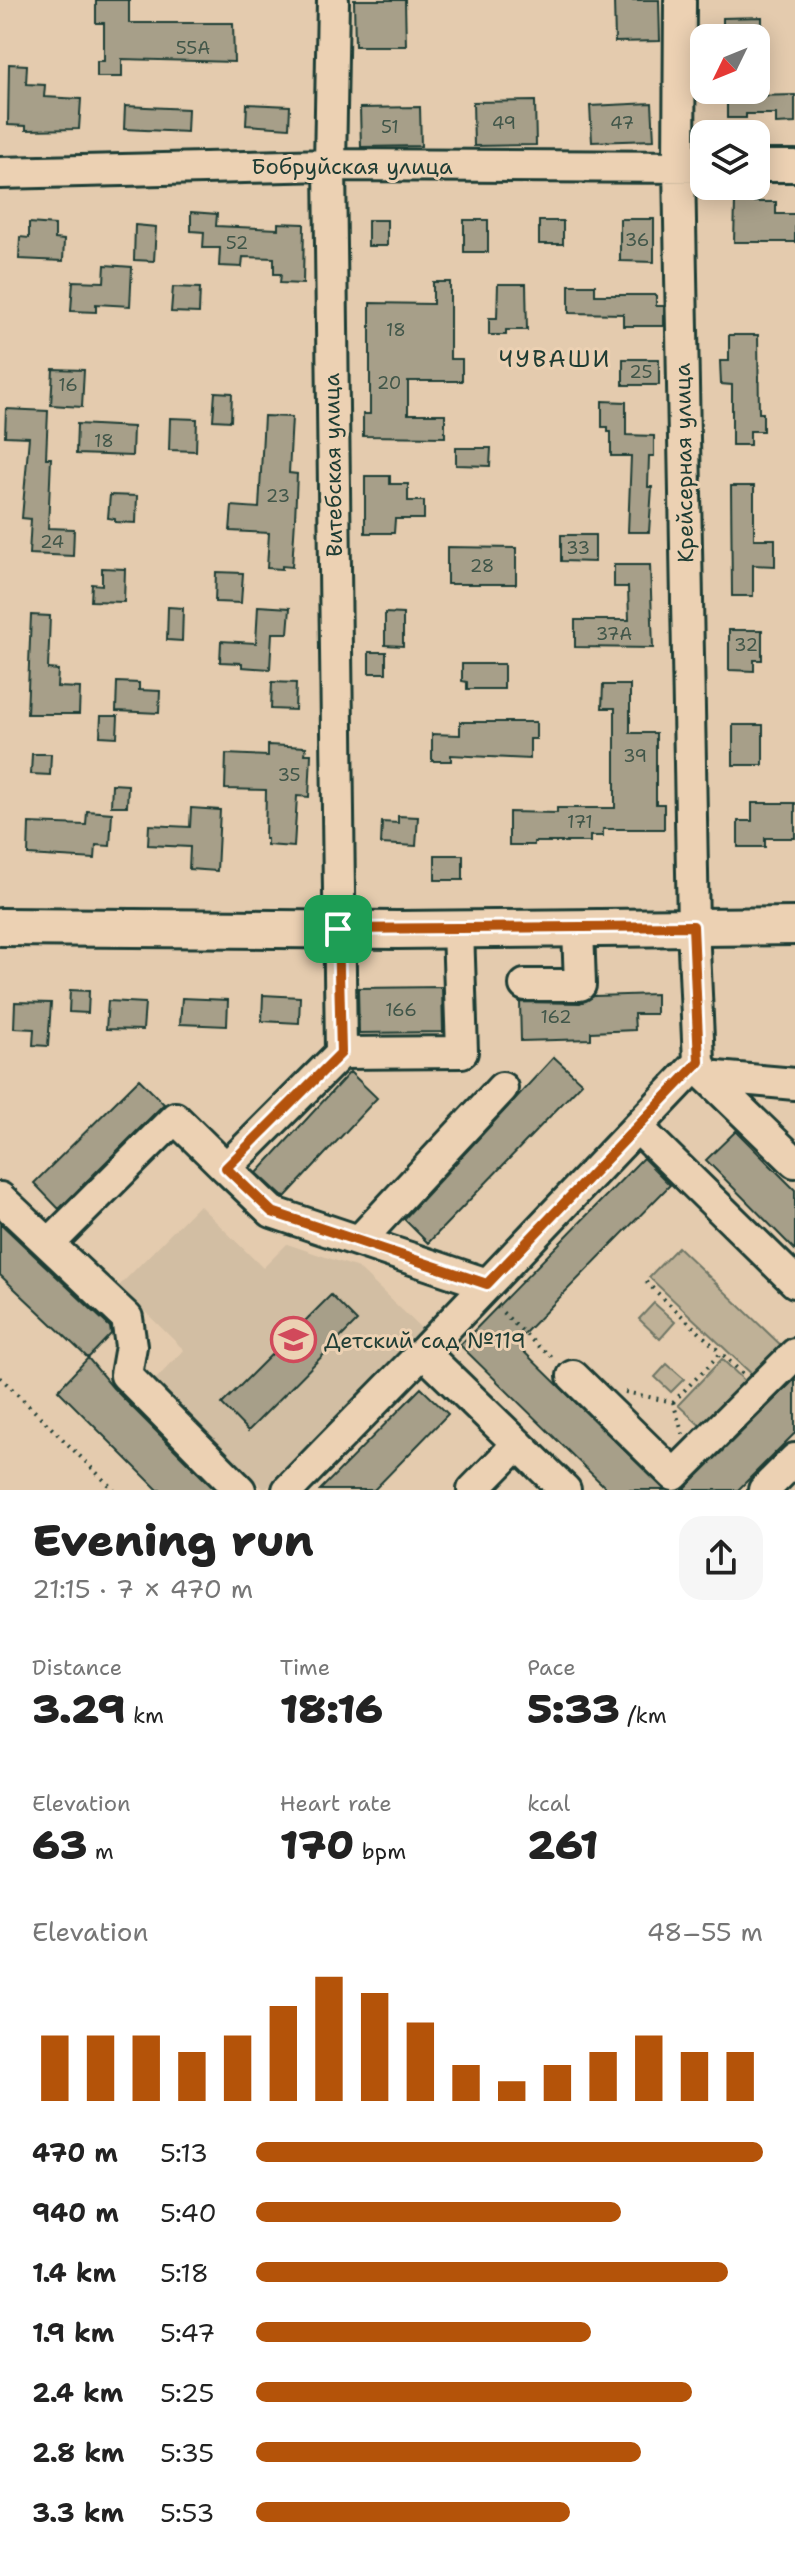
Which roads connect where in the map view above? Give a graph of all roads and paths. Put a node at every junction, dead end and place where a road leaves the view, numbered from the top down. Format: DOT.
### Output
graph roads {
  1 [pos="333,0"];
  2 [pos="680,0"];
  3 [pos="690,152"];
  4 [pos="330,165"];
  5 [pos="770,166"];
  6 [pos="795,166"];
  7 [pos="690,167"];
  8 [pos="0,173"];
  9 [pos="691,200"];
  10 [pos="693,926"];
  11 [pos="795,926"];
  12 [pos="0,927"];
  13 [pos="338,929"];
  14 [pos="458,929"];
  15 [pos="578,929"];
  16 [pos="525,985"];
  17 [pos="341,1053"];
  18 [pos="703,1069"];
  19 [pos="795,1084"];
  20 [pos="502,1088"];
  21 [pos="637,1127"];
  22 [pos="795,1162"];
  23 [pos="226,1168"];
  24 [pos="0,1198"];
  25 [pos="359,1241"];
  26 [pos="49,1244"];
  27 [pos="646,1282"];
  28 [pos="795,1282"];
  29 [pos="484,1288"];
  30 [pos="423,1352"];
  31 [pos="721,1353"];
  32 [pos="795,1354"];
  33 [pos="564,1368"];
  34 [pos="0,1377"];
  35 [pos="759,1390"];
  36 [pos="673,1402"];
  37 [pos="518,1444"];
  38 [pos="795,1459"];
  39 [pos="114,1490"];
  40 [pos="240,1490"];
  41 [pos="288,1490"];
  42 [pos="473,1490"];
  43 [pos="565,1490"];
  44 [pos="764,1490"];
  1 -- 4 [label="street, Витебская улица"];
  2 -- 3 [label="street, Крейсерная улица"];
  4 -- 7 [label="street, Бобруйская улица"];
  4 -- 8 [label="street, Бобруйская улица"];
  4 -- 13 [label="street, Витебская улица"];
  5 -- 6 [label="street"];
  9 -- 10 [label="street, Крейсерная улица"];
  10 -- 11 [label="main road"];
  10 -- 15 [label="main road"];
  10 -- 18 [label="street, Крейсерная улица"];
  12 -- 13 [label="main road"];
  13 -- 14 [label="main road"];
  13 -- 17 [label="street, Витебская улица"];
  14 -- 15 [label="main road"];
  14 -- 17 [label="street"];
  15 -- 16 [label="street"];
  17 -- 23 [label="street"];
  18 -- 19 [label="street"];
  18 -- 21 [label="street"];
  18 -- 22 [label="street"];
  20 -- 25 [label="street"];
  21 -- 28 [label="street"];
  21 -- 29 [label="street"];
  23 -- 25 [label="street"];
  23 -- 26 [label="street"];
  24 -- 26 [label="street"];
  25 -- 29 [label="street"];
  26 -- 40 [label="street"];
  27 -- 31 [label="path"];
  29 -- 30 [label="street"];
  29 -- 33 [label="path"];
  30 -- 37 [label="street"];
  30 -- 41 [label="street"];
  31 -- 35 [label="path"];
  31 -- 36 [label="path"];
  32 -- 35 [label="street"];
  33 -- 35 [label="street"];
  34 -- 39 [label="path"];
  37 -- 42 [label="street"];
  37 -- 43 [label="street"];
  38 -- 44 [label="street"];
}
